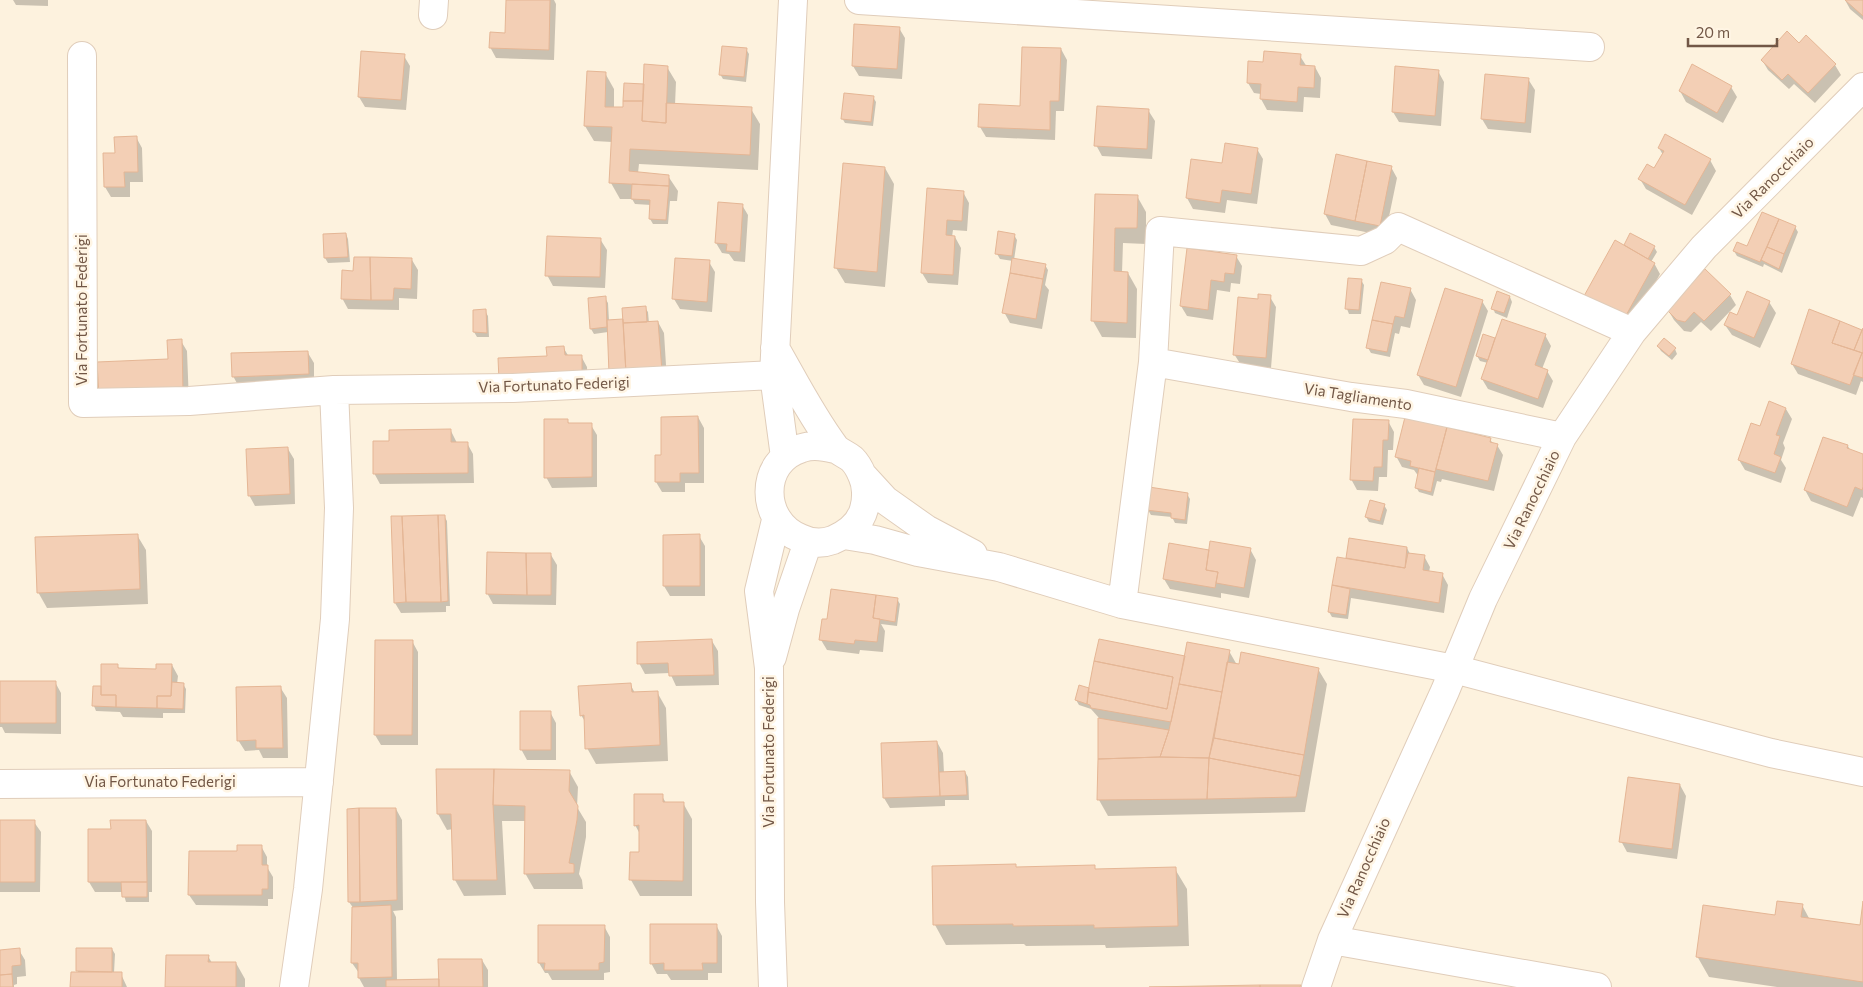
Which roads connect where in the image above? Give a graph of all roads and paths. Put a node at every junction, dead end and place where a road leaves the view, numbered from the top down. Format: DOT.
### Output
graph roads {
  1 [pos="793,0"];
  2 [pos="859,0"];
  3 [pos="1590,47"];
  4 [pos="82,56"];
  5 [pos="1863,87"];
  6 [pos="1632,332"];
  7 [pos="776,348"];
  8 [pos="1154,362"];
  9 [pos="774,375"];
  10 [pos="334,390"];
  11 [pos="1562,437"];
  12 [pos="835,449"];
  13 [pos="785,457"];
  14 [pos="863,476"];
  15 [pos="776,520"];
  16 [pos="844,535"];
  17 [pos="808,542"];
  18 [pos="999,567"];
  19 [pos="1122,604"];
  20 [pos="768,668"];
  21 [pos="1454,669"];
  22 [pos="1863,772"];
  23 [pos="319,782"];
  24 [pos="0,784"];
  25 [pos="1332,940"];
  26 [pos="294,987"];
  27 [pos="774,987"];
  28 [pos="1316,987"];
  29 [pos="1597,987"];
  1 -- 7 [label="street"];
  2 -- 3 [label="street"];
  4 -- 10 [label="street, Via Fortunato Federigi"];
  5 -- 6 [label="street, Via Ranocchiaio"];
  6 -- 8 [label="street"];
  6 -- 11 [label="street, Via Ranocchiaio"];
  7 -- 9 [label="street"];
  7 -- 12 [label="street"];
  8 -- 11 [label="street, Via Tagliamento"];
  8 -- 19 [label="street"];
  9 -- 10 [label="street, Via Fortunato Federigi"];
  9 -- 13 [label="street"];
  10 -- 23 [label="street"];
  11 -- 21 [label="street, Via Ranocchiaio"];
  12 -- 13 [label="street"];
  12 -- 14 [label="street"];
  13 -- 15 [label="street"];
  14 -- 16 [label="street"];
  14 -- 18 [label="street"];
  15 -- 17 [label="street"];
  15 -- 20 [label="street, Via Fortunato Federigi"];
  16 -- 17 [label="street"];
  16 -- 18 [label="street"];
  17 -- 20 [label="street"];
  18 -- 19 [label="street"];
  19 -- 21 [label="street"];
  20 -- 27 [label="street, Via Fortunato Federigi"];
  21 -- 22 [label="street"];
  21 -- 25 [label="street, Via Ranocchiaio"];
  23 -- 24 [label="street, Via Fortunato Federigi"];
  23 -- 26 [label="street"];
  25 -- 28 [label="street, Via Ranocchiaio"];
  25 -- 29 [label="street"];
}
